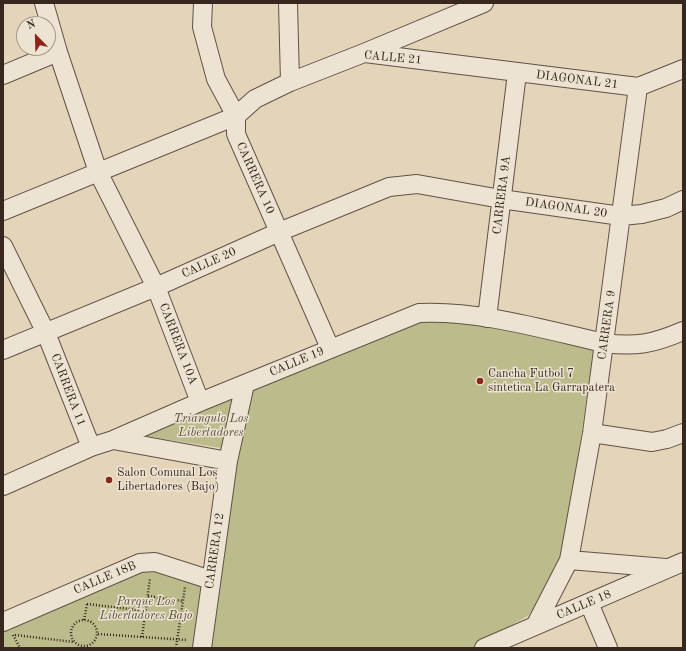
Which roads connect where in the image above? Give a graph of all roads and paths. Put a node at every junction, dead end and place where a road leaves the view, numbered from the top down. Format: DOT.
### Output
graph roads {
  1 [pos="44,3"];
  2 [pos="203,3"];
  3 [pos="288,3"];
  4 [pos="484,3"];
  5 [pos="58,52"];
  6 [pos="364,53"];
  7 [pos="683,69"];
  8 [pos="517,73"];
  9 [pos="3,75"];
  10 [pos="290,82"];
  11 [pos="638,87"];
  12 [pos="236,116"];
  13 [pos="98,172"];
  14 [pos="417,184"];
  15 [pos="501,199"];
  16 [pos="683,200"];
  17 [pos="3,211"];
  18 [pos="621,216"];
  19 [pos="279,232"];
  20 [pos="3,246"];
  21 [pos="156,287"];
  22 [pos="487,318"];
  23 [pos="683,332"];
  24 [pos="46,333"];
  25 [pos="604,343"];
  26 [pos="330,348"];
  27 [pos="3,350"];
  28 [pos="245,384"];
  29 [pos="200,402"];
  30 [pos="592,433"];
  31 [pos="683,433"];
  32 [pos="113,440"];
  33 [pos="91,447"];
  34 [pos="228,461"];
  35 [pos="3,486"];
  36 [pos="569,560"];
  37 [pos="153,562"];
  38 [pos="676,565"];
  39 [pos="188,573"];
  40 [pos="211,580"];
  41 [pos="148,596"];
  42 [pos="183,601"];
  43 [pos="589,603"];
  44 [pos="80,604"];
  45 [pos="87,604"];
  46 [pos="146,611"];
  47 [pos="84,620"];
  48 [pos="535,626"];
  49 [pos="8,630"];
  50 [pos="98,634"];
  51 [pos="142,637"];
  52 [pos="178,639"];
  53 [pos="74,642"];
  54 [pos="202,644"];
  55 [pos="81,647"];
  56 [pos="20,648"];
  57 [pos="176,648"];
  58 [pos="484,648"];
  59 [pos="608,648"];
  1 -- 5 [label="street"];
  2 -- 12 [label="street, CARRERA 10"];
  3 -- 10 [label="street"];
  4 -- 6 [label="street"];
  5 -- 9 [label="street"];
  5 -- 13 [label="street, CARRERA 10A"];
  6 -- 8 [label="street, CALLE 21"];
  6 -- 10 [label="street, CALLE 21"];
  7 -- 11 [label="street"];
  8 -- 11 [label="street, DIAGONAL 21"];
  8 -- 15 [label="street, CARRERA 9A"];
  10 -- 12 [label="street, CALLE 21"];
  11 -- 18 [label="street, CARRERA 9"];
  12 -- 13 [label="street, CALLE 21"];
  12 -- 19 [label="street, CARRERA 10"];
  13 -- 17 [label="street, CALLE 21"];
  13 -- 21 [label="street, CARRERA 10A"];
  14 -- 15 [label="street, DIAGONAL 20"];
  14 -- 19 [label="street, CALLE 20"];
  15 -- 18 [label="street, DIAGONAL 20"];
  15 -- 22 [label="street, CARRERA 9A"];
  16 -- 18 [label="street"];
  18 -- 25 [label="street, CARRERA 9"];
  19 -- 21 [label="street, CALLE 20"];
  19 -- 26 [label="street, CARRERA 10"];
  20 -- 24 [label="street, CARRERA 11"];
  21 -- 24 [label="street, CALLE 20"];
  21 -- 29 [label="street, CARRERA 10A"];
  22 -- 25 [label="street, CALLE 19"];
  22 -- 26 [label="street, CALLE 19"];
  23 -- 25 [label="street"];
  24 -- 27 [label="street, CALLE 20"];
  24 -- 33 [label="street, CARRERA 11"];
  25 -- 30 [label="street, CARRERA 9"];
  26 -- 28 [label="street, CALLE 19"];
  28 -- 29 [label="street, CALLE 19"];
  28 -- 34 [label="street, CARRERA 12"];
  29 -- 32 [label="street, CALLE 19"];
  30 -- 31 [label="street"];
  30 -- 36 [label="street, CARRERA 9"];
  32 -- 33 [label="street, CALLE 19"];
  32 -- 34 [label="street"];
  33 -- 35 [label="street, CALLE 19"];
  34 -- 40 [label="street, CARRERA 12"];
  36 -- 38 [label="street"];
  36 -- 48 [label="street, CARRERA 9"];
  37 -- 39 [label="street, CALLE 18B"];
  37 -- 41 [label="path"];
  37 -- 49 [label="street, CALLE 18B"];
  38 -- 43 [label="street, CALLE 18"];
  39 -- 40 [label="street, CALLE 18B"];
  39 -- 42 [label="path"];
  40 -- 54 [label="street, CARRERA 12"];
  41 -- 42 [label="path"];
  41 -- 46 [label="path"];
  42 -- 52 [label="path"];
  43 -- 48 [label="street, CALLE 18"];
  43 -- 59 [label="street"];
  44 -- 45 [label="path"];
  45 -- 46 [label="path"];
  45 -- 47 [label="path"];
  46 -- 51 [label="path"];
  47 -- 50 [label="path"];
  47 -- 53 [label="path"];
  48 -- 58 [label="street, CALLE 18"];
  49 -- 53 [label="path"];
  49 -- 56 [label="path"];
  50 -- 51 [label="path"];
  50 -- 55 [label="path"];
  51 -- 52 [label="path"];
  52 -- 54 [label="path"];
  52 -- 57 [label="path"];
  53 -- 55 [label="path"];
}
